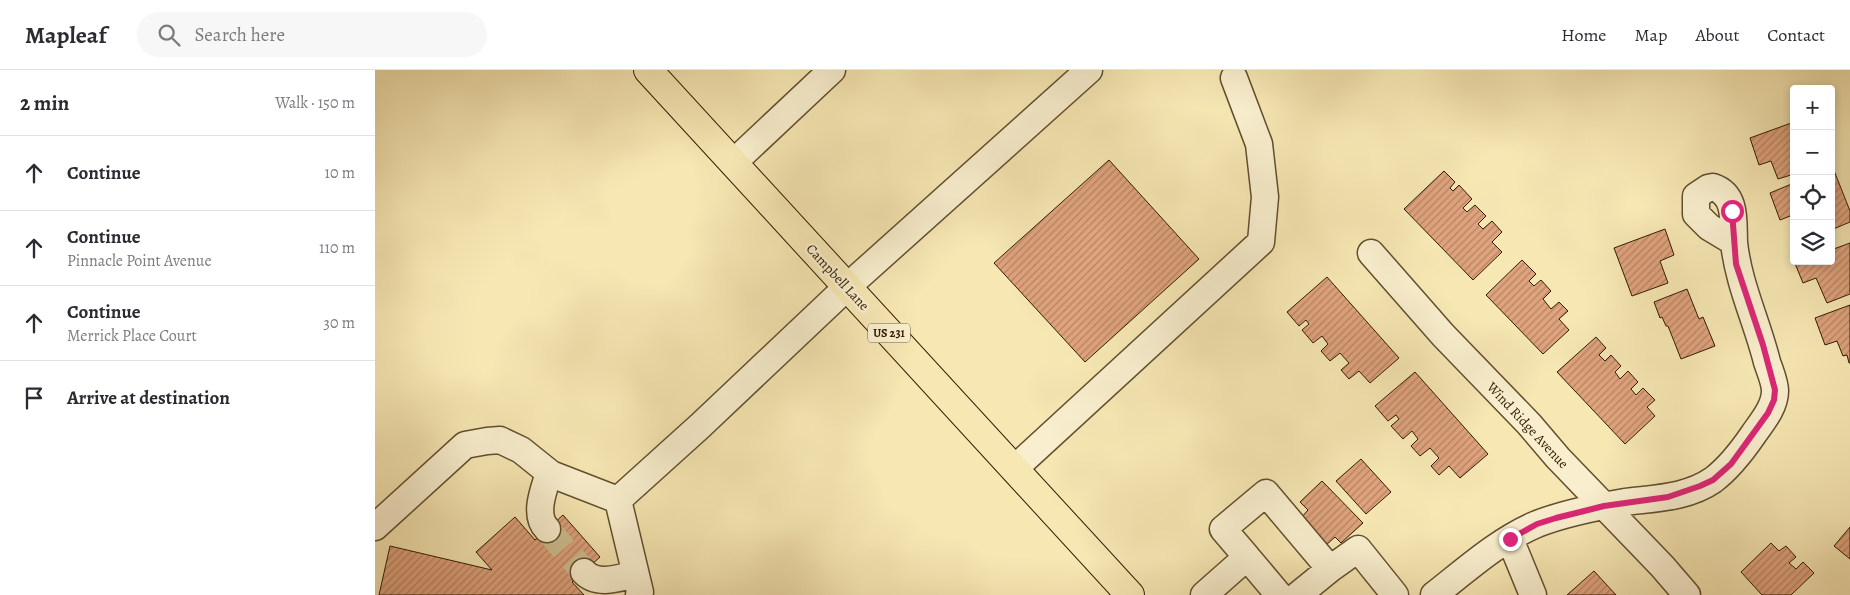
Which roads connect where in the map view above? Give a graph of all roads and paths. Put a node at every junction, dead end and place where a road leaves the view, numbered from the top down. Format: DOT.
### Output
graph roads {
  1 [pos="648,70"];
  2 [pos="832,70"];
  3 [pos="1089,70"];
  4 [pos="1234,78"];
  5 [pos="733,163"];
  6 [pos="1734,242"];
  7 [pos="1371,253"];
  8 [pos="847,287"];
  9 [pos="1014,469"];
  10 [pos="549,473"];
  11 [pos="618,500"];
  12 [pos="1604,506"];
  13 [pos="375,527"];
  14 [pos="547,529"];
  15 [pos="1510,539"];
  16 [pos="1247,557"];
  17 [pos="1330,569"];
  18 [pos="584,572"];
  19 [pos="637,584"];
  20 [pos="1130,595"];
  21 [pos="1204,595"];
  22 [pos="1279,595"];
  23 [pos="1298,595"];
  24 [pos="1395,595"];
  25 [pos="1435,595"];
  26 [pos="1533,595"];
  27 [pos="1687,595"];
  1 -- 5 [label="main road, Campbell Lane / US 231"];
  2 -- 5 [label="street"];
  3 -- 8 [label="street"];
  4 -- 9 [label="street"];
  5 -- 8 [label="main road, Campbell Lane / US 231"];
  6 -- 12 [label="street"];
  7 -- 12 [label="street, Wind Ridge Avenue"];
  8 -- 9 [label="main road, Campbell Lane / US 231"];
  8 -- 11 [label="street"];
  9 -- 20 [label="main road, Campbell Lane / US 231"];
  10 -- 11 [label="street"];
  10 -- 13 [label="street"];
  10 -- 14 [label="street"];
  11 -- 19 [label="street"];
  12 -- 15 [label="street"];
  12 -- 27 [label="street, Wind Ridge Avenue"];
  15 -- 25 [label="street"];
  15 -- 26 [label="street"];
  16 -- 17 [label="street"];
  16 -- 21 [label="street"];
  16 -- 22 [label="street"];
  17 -- 23 [label="street"];
  17 -- 24 [label="street"];
  18 -- 19 [label="street"];
}
